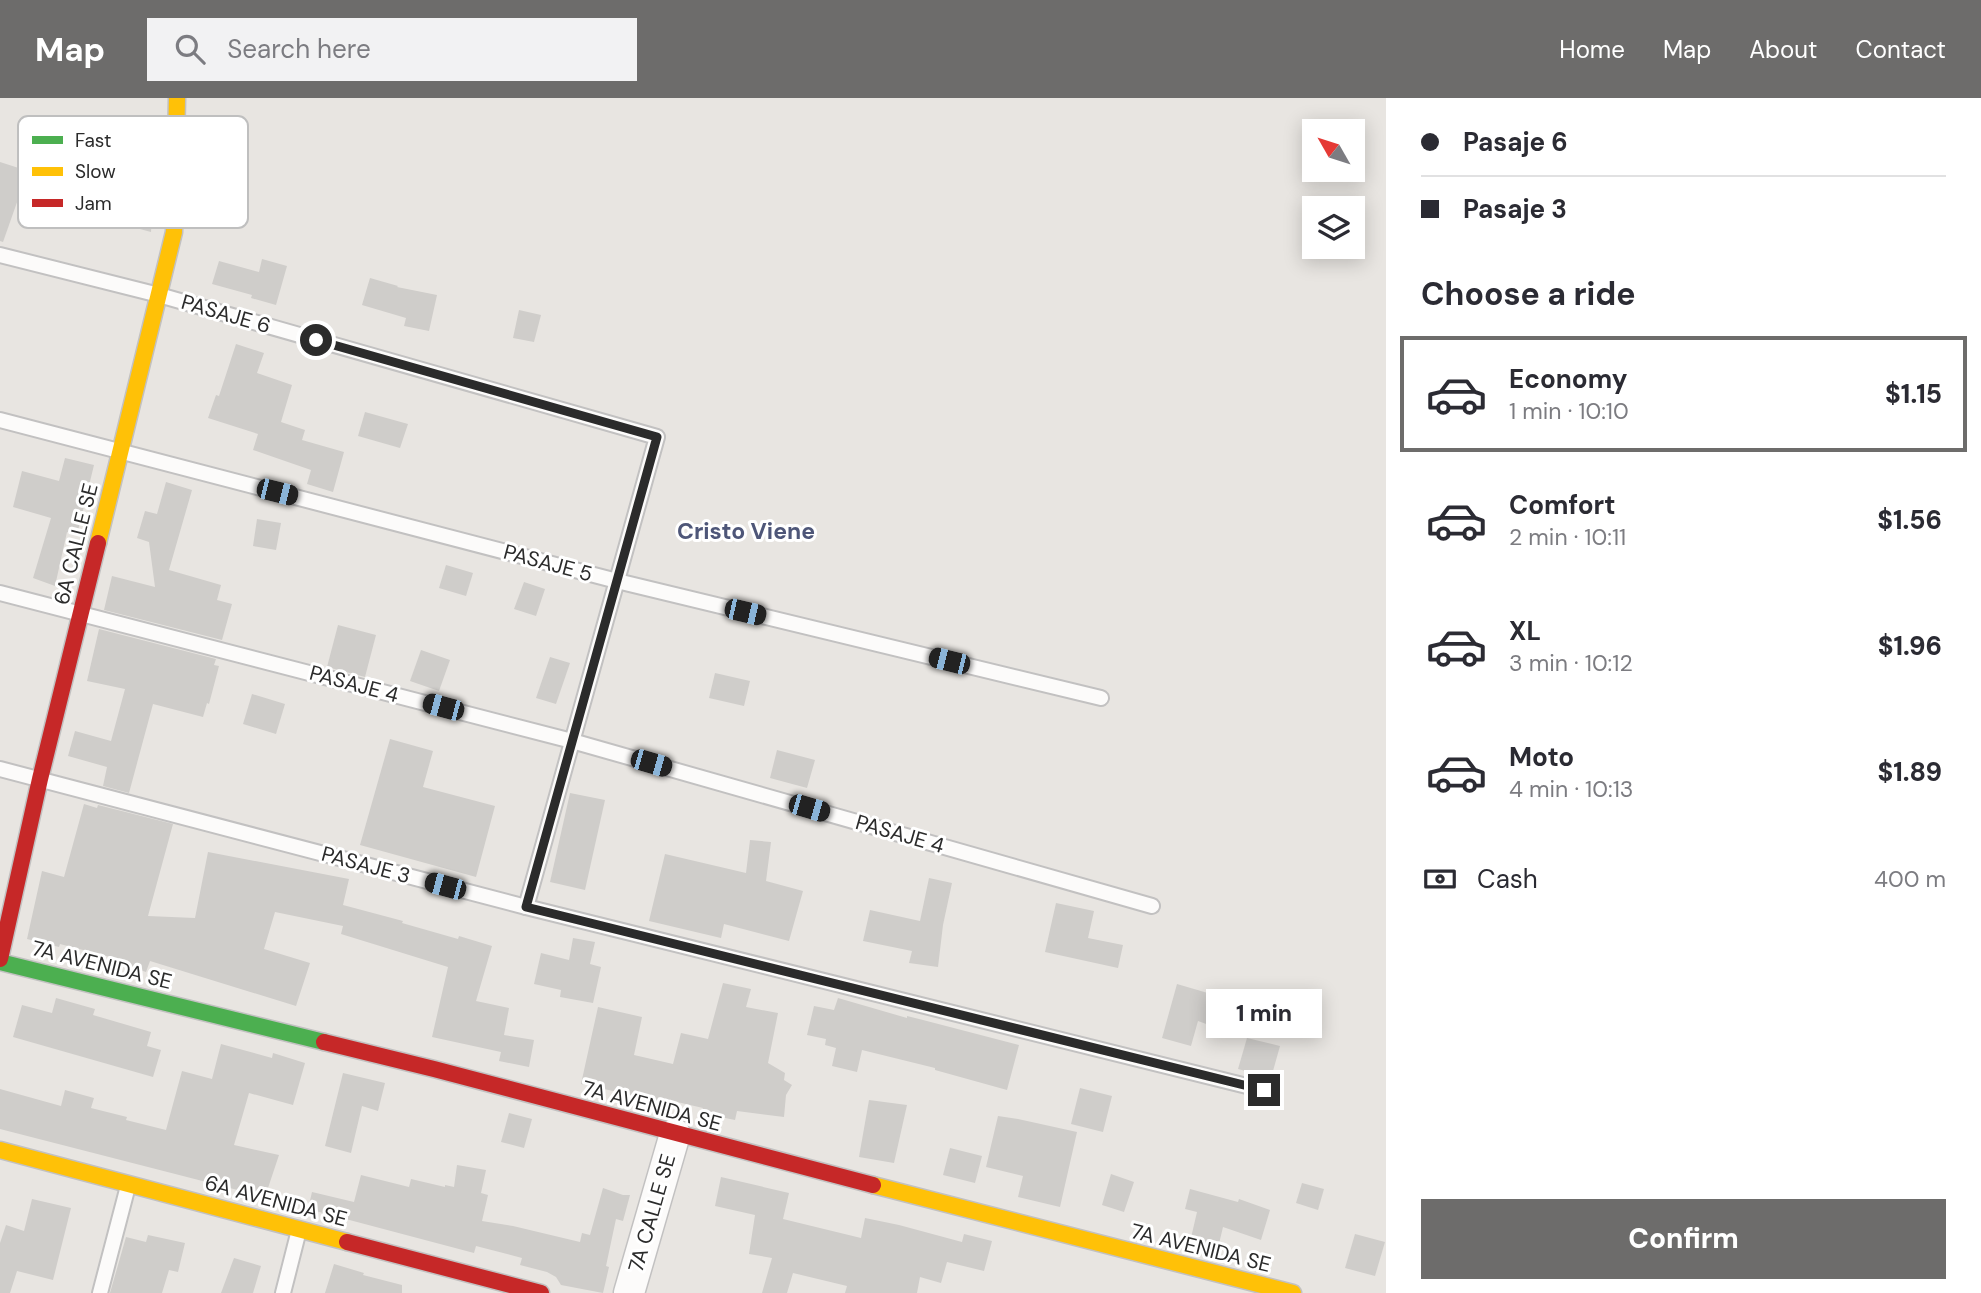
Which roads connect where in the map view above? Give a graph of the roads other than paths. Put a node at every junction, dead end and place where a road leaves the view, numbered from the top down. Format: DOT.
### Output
graph roads {
  1 [pos="177,98"];
  2 [pos="177,116"];
  3 [pos="174,228"];
  4 [pos="0,255"];
  5 [pos="159,295"];
  6 [pos="0,420"];
  7 [pos="120,452"];
  8 [pos="617,580"];
  9 [pos="0,593"];
  10 [pos="80,612"];
  11 [pos="1101,698"];
  12 [pos="572,741"];
  13 [pos="0,769"];
  14 [pos="40,779"];
  15 [pos="1152,906"];
  16 [pos="526,907"];
  17 [pos="0,960"];
  18 [pos="1264,1090"];
  19 [pos="675,1134"];
  20 [pos="0,1150"];
  21 [pos="129,1184"];
  22 [pos="300,1229"];
  23 [pos="100,1293"];
  24 [pos="283,1293"];
  25 [pos="541,1293"];
  26 [pos="629,1293"];
  27 [pos="1293,1293"];
  1 -- 2 [label="street, 6A CALLE SE"];
  3 -- 5 [label="street, 6A CALLE SE"];
  4 -- 5 [label="lane"];
  5 -- 7 [label="street, 6A CALLE SE"];
  5 -- 8 [label="lane, PASAJE 6"];
  6 -- 7 [label="lane"];
  7 -- 8 [label="lane, PASAJE 5"];
  7 -- 10 [label="street, 6A CALLE SE"];
  8 -- 11 [label="lane, PASAJE 5"];
  8 -- 12 [label="lane"];
  9 -- 10 [label="lane, PASAJE 4"];
  10 -- 12 [label="lane, PASAJE 4"];
  10 -- 14 [label="street, 6A CALLE SE"];
  12 -- 15 [label="lane, PASAJE 4"];
  12 -- 16 [label="lane"];
  13 -- 14 [label="lane, PASAJE 3"];
  14 -- 16 [label="lane, PASAJE 3"];
  14 -- 17 [label="street, 6A CALLE SE"];
  16 -- 18 [label="lane, PASAJE 3"];
  17 -- 19 [label="street, 7A AVENIDA SE"];
  19 -- 26 [label="street, 7A CALLE SE"];
  19 -- 27 [label="street, 7A AVENIDA SE"];
  20 -- 21 [label="street, 6A AVENIDA SE"];
  21 -- 22 [label="street, 6A AVENIDA SE"];
  21 -- 23 [label="lane"];
  22 -- 24 [label="lane"];
  22 -- 25 [label="street, 6A AVENIDA SE"];
}
